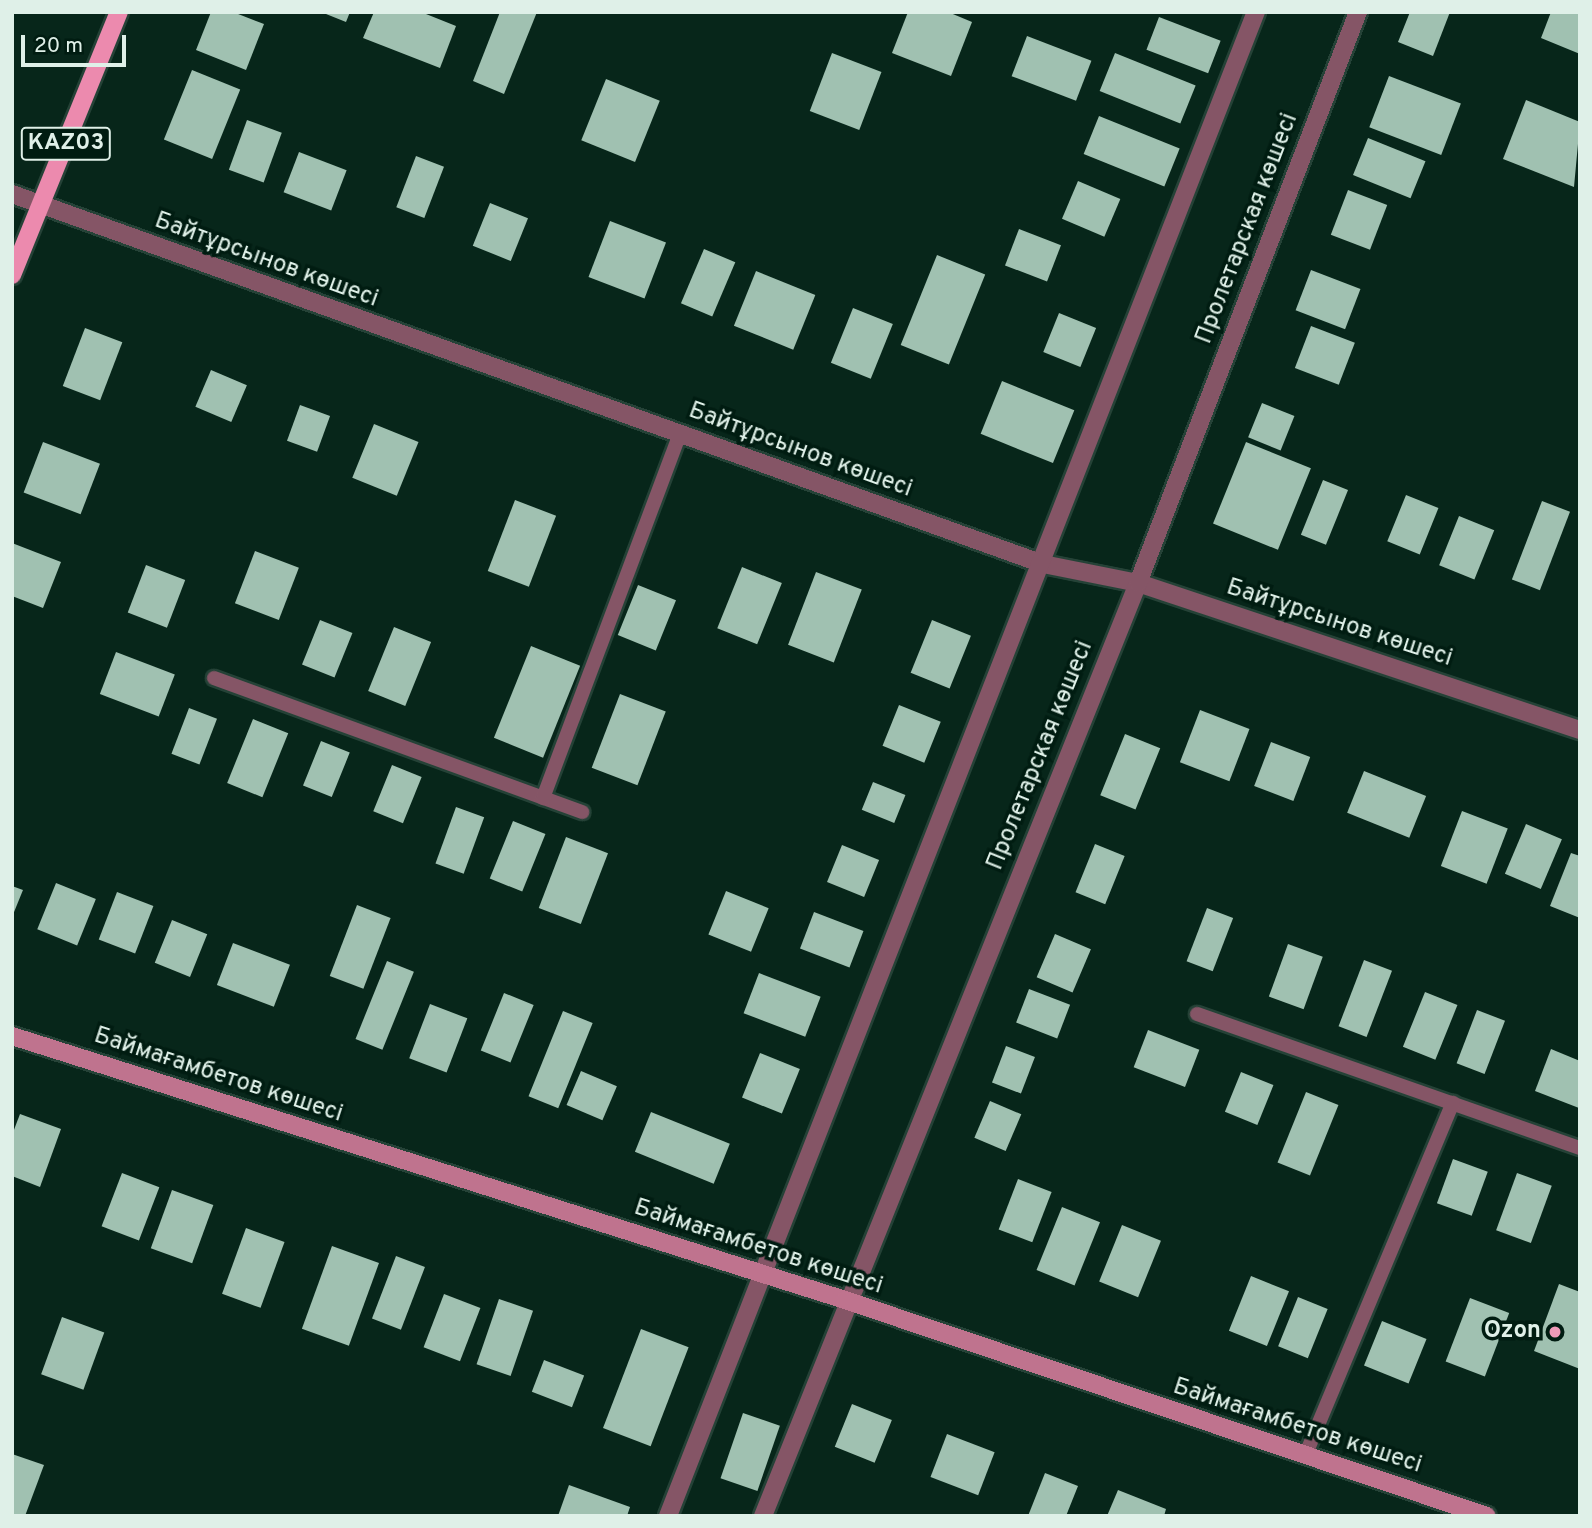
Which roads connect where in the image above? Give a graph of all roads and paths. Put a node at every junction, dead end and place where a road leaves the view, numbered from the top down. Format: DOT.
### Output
graph roads {
  1 [pos="119,12"];
  2 [pos="1256,12"];
  3 [pos="1358,12"];
  4 [pos="12,194"];
  5 [pos="40,207"];
  6 [pos="12,275"];
  7 [pos="680,434"];
  8 [pos="1043,564"];
  9 [pos="1138,583"];
  10 [pos="214,678"];
  11 [pos="1580,730"];
  12 [pos="543,798"];
  13 [pos="582,812"];
  14 [pos="1197,1014"];
  15 [pos="12,1036"];
  16 [pos="1453,1103"];
  17 [pos="1580,1148"];
  18 [pos="763,1275"];
  19 [pos="845,1300"];
  20 [pos="1305,1456"];
  21 [pos="668,1516"];
  22 [pos="763,1516"];
  23 [pos="1487,1516"];
  1 -- 5 [label="main road, KАZ03"];
  2 -- 8 [label="street"];
  3 -- 9 [label="street, Пролетарская көшесі"];
  4 -- 5 [label="street, Байтұрсынов көшесі"];
  5 -- 6 [label="main road, KАZ03"];
  5 -- 7 [label="street, Байтұрсынов көшесі"];
  7 -- 8 [label="street, Байтұрсынов көшесі"];
  7 -- 12 [label="lane"];
  8 -- 9 [label="street, Байтұрсынов көшесі"];
  8 -- 18 [label="street"];
  9 -- 11 [label="street, Байтұрсынов көшесі"];
  9 -- 19 [label="street, Пролетарская көшесі"];
  10 -- 12 [label="lane"];
  12 -- 13 [label="lane"];
  14 -- 16 [label="lane"];
  15 -- 18 [label="main road, Баймағамбетов көшесі"];
  16 -- 17 [label="lane"];
  16 -- 20 [label="lane"];
  18 -- 19 [label="main road, Баймағамбетов көшесі"];
  18 -- 21 [label="street"];
  19 -- 20 [label="main road, Баймағамбетов көшесі"];
  19 -- 22 [label="street, Пролетарская көшесі"];
  20 -- 23 [label="main road, Баймағамбетов көшесі"];
}
